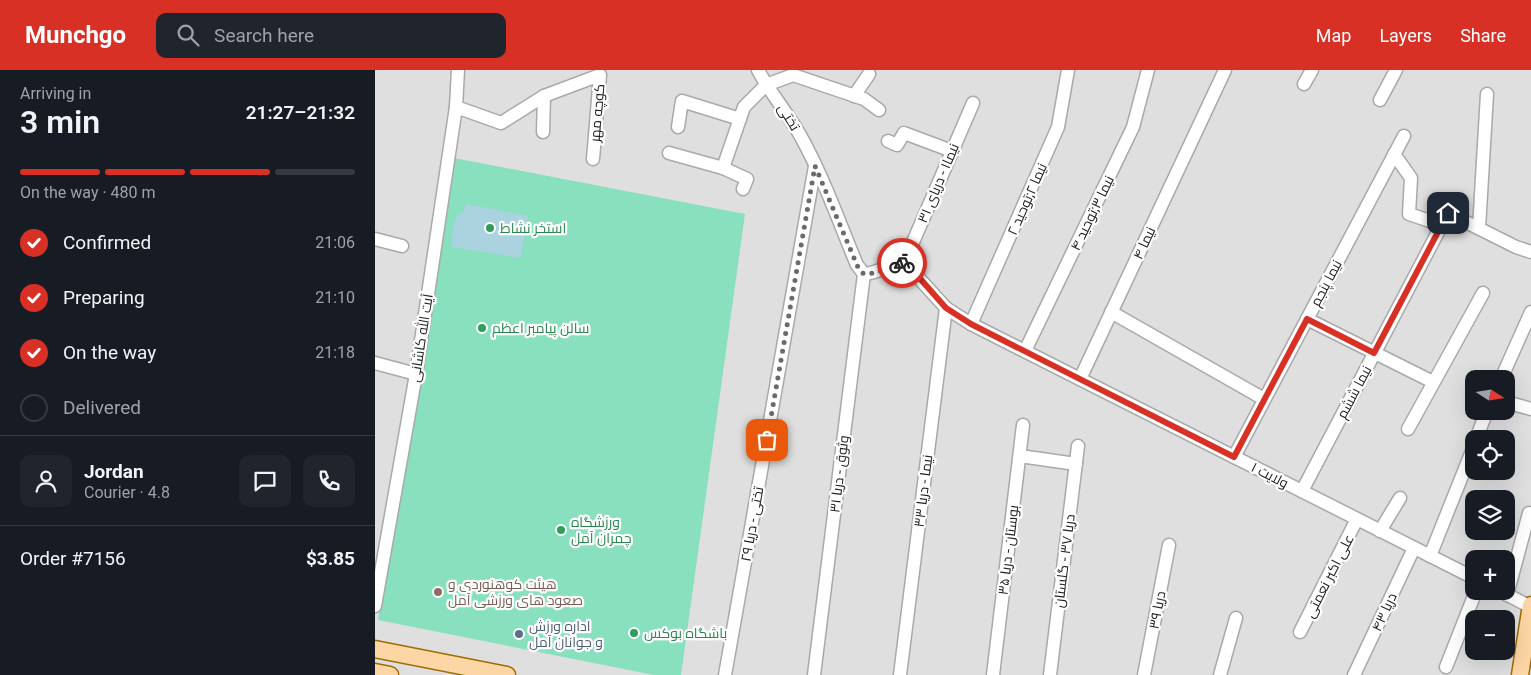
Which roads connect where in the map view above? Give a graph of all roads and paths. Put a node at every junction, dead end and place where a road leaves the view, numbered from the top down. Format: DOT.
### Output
graph roads {
  1 [pos="458,70"];
  2 [pos="758,70"];
  3 [pos="1068,70"];
  4 [pos="1148,70"];
  5 [pos="1225,70"];
  6 [pos="1312,70"];
  7 [pos="1396,70"];
  8 [pos="869,74"];
  9 [pos="1304,84"];
  10 [pos="766,85"];
  11 [pos="1487,94"];
  12 [pos="543,96"];
  13 [pos="854,96"];
  14 [pos="1380,100"];
  15 [pos="973,103"];
  16 [pos="456,107"];
  17 [pos="879,110"];
  18 [pos="739,119"];
  19 [pos="678,127"];
  20 [pos="543,132"];
  21 [pos="1404,136"];
  22 [pos="888,141"];
  23 [pos="952,151"];
  24 [pos="669,153"];
  25 [pos="1395,154"];
  26 [pos="593,159"];
  27 [pos="815,166"];
  28 [pos="723,168"];
  29 [pos="743,189"];
  30 [pos="1441,225"];
  31 [pos="1479,228"];
  32 [pos="375,239"];
  33 [pos="402,246"];
  34 [pos="1531,252"];
  35 [pos="904,263"];
  36 [pos="864,274"];
  37 [pos="1483,293"];
  38 [pos="946,308"];
  39 [pos="1111,312"];
  40 [pos="1531,312"];
  41 [pos="1307,319"];
  42 [pos="971,324"];
  43 [pos="1025,352"];
  44 [pos="1374,353"];
  45 [pos="375,363"];
  46 [pos="1505,370"];
  47 [pos="416,374"];
  48 [pos="1080,379"];
  49 [pos="1433,382"];
  50 [pos="1264,399"];
  51 [pos="1515,404"];
  52 [pos="1531,408"];
  53 [pos="1023,426"];
  54 [pos="1408,429"];
  55 [pos="1078,446"];
  56 [pos="1020,456"];
  57 [pos="1234,457"];
  58 [pos="1076,464"];
  59 [pos="1465,468"];
  60 [pos="1302,491"];
  61 [pos="1400,498"];
  62 [pos="1529,513"];
  63 [pos="1357,519"];
  64 [pos="1380,531"];
  65 [pos="1169,545"];
  66 [pos="1414,548"];
  67 [pos="1430,556"];
  68 [pos="1515,556"];
  69 [pos="1465,574"];
  70 [pos="1515,599"];
  71 [pos="1472,600"];
  72 [pos="375,606"];
  73 [pos="1531,606"];
  74 [pos="1236,618"];
  75 [pos="1300,632"];
  76 [pos="375,649"];
  77 [pos="1446,667"];
  78 [pos="375,672"];
  79 [pos="391,675"];
  80 [pos="507,675"];
  81 [pos="725,675"];
  82 [pos="814,675"];
  83 [pos="900,675"];
  84 [pos="993,675"];
  85 [pos="1050,675"];
  86 [pos="1144,675"];
  87 [pos="1220,675"];
  88 [pos="1354,675"];
  89 [pos="1519,675"];
  1 -- 16 [label="street, آیت الله کاشانی"];
  2 -- 10 [label="street, تختی"];
  3 -- 42 [label="street, نیما ۲;توحید ۲"];
  4 -- 43 [label="street, نیما ۳;توحید ۴"];
  5 -- 39 [label="street, نیما ۴"];
  6 -- 9 [label="street"];
  7 -- 14 [label="street"];
  8 -- 13 [label="street"];
  10 -- 13 [label="street"];
  10 -- 18 [label="street"];
  10 -- 27 [label="street, تختی"];
  11 -- 31 [label="street"];
  12 -- 16 [label="street, کوچه مهر"];
  12 -- 20 [label="street"];
  12 -- 26 [label="street, کوچه مهر"];
  13 -- 17 [label="street"];
  15 -- 23 [label="street, نیما۱ - دریای ۳۱"];
  16 -- 47 [label="street, آیت الله کاشانی"];
  18 -- 19 [label="street"];
  18 -- 28 [label="street"];
  21 -- 25 [label="street, نیما پنجم"];
  22 -- 23 [label="street"];
  23 -- 35 [label="street, نیما۱ - دریای ۳۱"];
  24 -- 28 [label="street"];
  25 -- 30 [label="street"];
  25 -- 41 [label="street, نیما پنجم"];
  27 -- 36 [label="street, تختی"];
  27 -- 81 [label="street, تختی - دریا ۲۹"];
  28 -- 29 [label="street"];
  30 -- 31 [label="street, نیما ششم"];
  30 -- 44 [label="street, نیما ششم"];
  31 -- 34 [label="street"];
  32 -- 33 [label="street"];
  35 -- 36 [label="street"];
  35 -- 38 [label="street, ولایت ۱"];
  36 -- 82 [label="street, وثوق - دریا ۳۱"];
  37 -- 49 [label="street"];
  38 -- 42 [label="street, ولایت ۱"];
  38 -- 83 [label="street, نیما - دریا ۳۳"];
  39 -- 48 [label="street, نیما ۴"];
  39 -- 50 [label="street"];
  40 -- 46 [label="street"];
  41 -- 44 [label="street"];
  41 -- 50 [label="street, نیما پنجم"];
  42 -- 43 [label="street, ولایت ۱"];
  43 -- 48 [label="street, ولایت ۱"];
  44 -- 49 [label="street"];
  44 -- 60 [label="street, نیما ششم"];
  45 -- 47 [label="street"];
  47 -- 72 [label="street, آیت الله کاشانی"];
  48 -- 57 [label="street, ولایت ۱"];
  49 -- 54 [label="street"];
  50 -- 57 [label="street, نیما پنجم"];
  51 -- 52 [label="street"];
  53 -- 56 [label="street, بوستان - دریا ۳۵"];
  55 -- 58 [label="street, دریا ۳۷ - گلستان"];
  56 -- 58 [label="street"];
  56 -- 84 [label="street, بوستان - دریا ۳۵"];
  57 -- 60 [label="street, ولایت ۱"];
  58 -- 85 [label="street, دریا ۳۷ - گلستان"];
  59 -- 67 [label="street"];
  60 -- 63 [label="street, ولایت ۱"];
  61 -- 64 [label="street"];
  62 -- 68 [label="street"];
  63 -- 64 [label="street, ولایت ۱"];
  63 -- 75 [label="street, علی اکبر نعمتی"];
  64 -- 66 [label="street, ولایت ۱"];
  65 -- 86 [label="street, دریا ۳۹"];
  66 -- 67 [label="street, ولایت ۱"];
  66 -- 88 [label="street, دریا ۴۳"];
  67 -- 69 [label="street, ولایت ۱"];
  70 -- 73 [label="street"];
  71 -- 77 [label="street"];
  73 -- 89 [label="main road"];
  74 -- 87 [label="street"];
  76 -- 80 [label="main road"];
  78 -- 79 [label="main road"];
}
